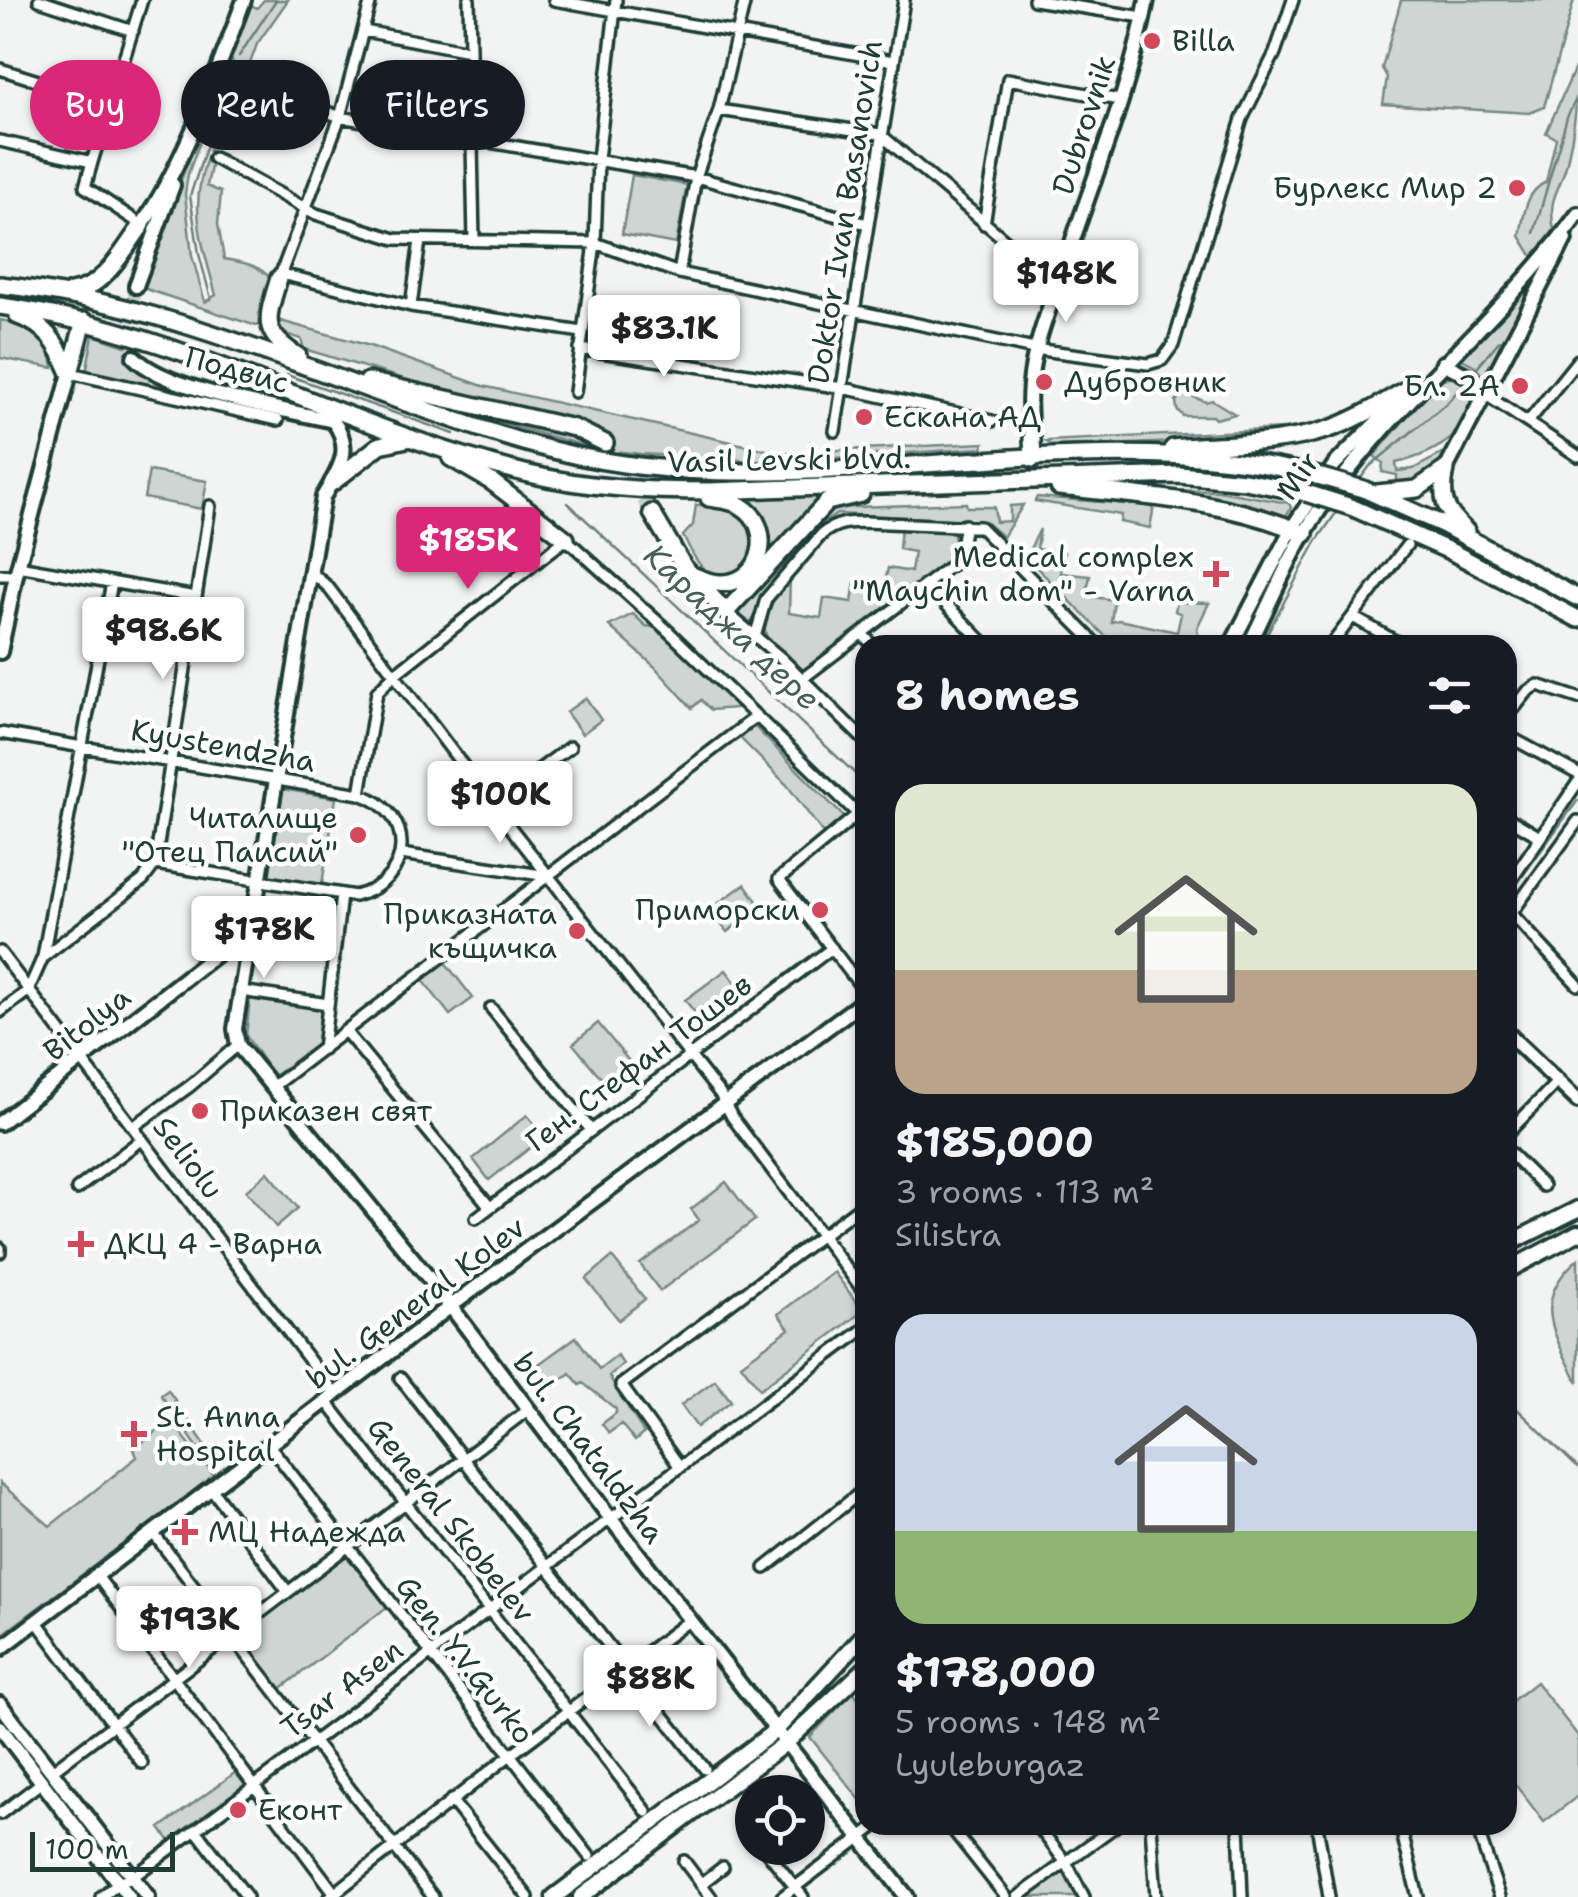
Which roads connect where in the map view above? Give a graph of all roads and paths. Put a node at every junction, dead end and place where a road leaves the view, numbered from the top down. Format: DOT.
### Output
graph roads {
  1 [pos="39,0"];
  2 [pos="142,0"];
  3 [pos="244,0"];
  4 [pos="370,0"];
  5 [pos="469,0"];
  6 [pos="554,0"];
  7 [pos="616,0"];
  8 [pos="746,0"];
  9 [pos="904,0"];
  10 [pos="1034,0"];
  11 [pos="1147,0"];
  12 [pos="1293,0"];
  13 [pos="614,12"];
  14 [pos="1144,17"];
  15 [pos="132,31"];
  16 [pos="364,31"];
  17 [pos="738,34"];
  18 [pos="469,51"];
  19 [pos="123,60"];
  20 [pos="224,60"];
  21 [pos="469,60"];
  22 [pos="893,61"];
  23 [pos="0,70"];
  24 [pos="30,79"];
  25 [pos="1119,100"];
  26 [pos="718,110"];
  27 [pos="330,113"];
  28 [pos="340,117"];
  29 [pos="350,119"];
  30 [pos="880,134"];
  31 [pos="0,141"];
  32 [pos="525,147"];
  33 [pos="96,150"];
  34 [pos="182,150"];
  35 [pos="189,150"];
  36 [pos="472,150"];
  37 [pos="214,158"];
  38 [pos="598,159"];
  39 [pos="92,162"];
  40 [pos="696,177"];
  41 [pos="306,208"];
  42 [pos="1576,216"];
  43 [pos="867,224"];
  44 [pos="984,224"];
  45 [pos="142,225"];
  46 [pos="420,241"];
  47 [pos="474,241"];
  48 [pos="594,243"];
  49 [pos="678,272"];
  50 [pos="280,276"];
  51 [pos="0,285"];
  52 [pos="1058,285"];
  53 [pos="136,286"];
  54 [pos="62,293"];
  55 [pos="410,306"];
  56 [pos="0,308"];
  57 [pos="855,309"];
  58 [pos="84,321"];
  59 [pos="582,332"];
  60 [pos="580,349"];
  61 [pos="1034,349"];
  62 [pos="134,357"];
  63 [pos="1578,360"];
  64 [pos="1443,363"];
  65 [pos="70,373"];
  66 [pos="327,374"];
  67 [pos="1416,384"];
  68 [pos="843,388"];
  69 [pos="1482,390"];
  70 [pos="576,392"];
  71 [pos="312,400"];
  72 [pos="278,420"];
  73 [pos="333,421"];
  74 [pos="992,421"];
  75 [pos="370,422"];
  76 [pos="1528,422"];
  77 [pos="834,431"];
  78 [pos="1032,438"];
  79 [pos="420,440"];
  80 [pos="604,443"];
  81 [pos="1094,456"];
  82 [pos="1578,456"];
  83 [pos="1033,460"];
  84 [pos="1446,469"];
  85 [pos="1006,481"];
  86 [pos="333,482"];
  87 [pos="904,485"];
  88 [pos="661,491"];
  89 [pos="1367,491"];
  90 [pos="210,506"];
  91 [pos="652,513"];
  92 [pos="965,525"];
  93 [pos="1299,531"];
  94 [pos="566,539"];
  95 [pos="1410,540"];
  96 [pos="1483,546"];
  97 [pos="17,571"];
  98 [pos="310,571"];
  99 [pos="0,574"];
  100 [pos="690,574"];
  101 [pos="112,582"];
  102 [pos="927,584"];
  103 [pos="196,597"];
  104 [pos="1578,598"];
  105 [pos="726,612"];
  106 [pos="1353,617"];
  107 [pos="1578,619"];
  108 [pos="862,634"];
  109 [pos="976,635"];
  110 [pos="1087,635"];
  111 [pos="1237,635"];
  112 [pos="1253,635"];
  113 [pos="1339,635"];
  114 [pos="1384,635"];
  115 [pos="755,637"];
  116 [pos="855,639"];
  117 [pos="0,652"];
  118 [pos="395,674"];
  119 [pos="802,679"];
  120 [pos="1578,698"];
  121 [pos="1517,702"];
  122 [pos="757,716"];
  123 [pos="855,730"];
  124 [pos="0,734"];
  125 [pos="1517,741"];
  126 [pos="82,747"];
  127 [pos="570,747"];
  128 [pos="170,764"];
  129 [pos="1578,778"];
  130 [pos="276,782"];
  131 [pos="360,794"];
  132 [pos="492,804"];
  133 [pos="855,811"];
  134 [pos="1578,821"];
  135 [pos="855,823"];
  136 [pos="1517,824"];
  137 [pos="1568,835"];
  138 [pos="1540,838"];
  139 [pos="1578,843"];
  140 [pos="401,854"];
  141 [pos="155,864"];
  142 [pos="1517,872"];
  143 [pos="548,876"];
  144 [pos="260,880"];
  145 [pos="341,895"];
  146 [pos="1517,905"];
  147 [pos="1517,924"];
  148 [pos="252,928"];
  149 [pos="235,940"];
  150 [pos="248,948"];
  151 [pos="832,948"];
  152 [pos="0,952"];
  153 [pos="43,957"];
  154 [pos="855,979"];
  155 [pos="1578,984"];
  156 [pos="28,991"];
  157 [pos="241,991"];
  158 [pos="328,1004"];
  159 [pos="491,1008"];
  160 [pos="855,1008"];
  161 [pos="0,1012"];
  162 [pos="346,1031"];
  163 [pos="1517,1043"];
  164 [pos="238,1044"];
  165 [pos="323,1049"];
  166 [pos="690,1056"];
  167 [pos="81,1060"];
  168 [pos="1558,1082"];
  169 [pos="272,1087"];
  170 [pos="1578,1101"];
  171 [pos="726,1106"];
  172 [pos="0,1123"];
  173 [pos="1517,1124"];
  174 [pos="133,1127"];
  175 [pos="592,1130"];
  176 [pos="142,1139"];
  177 [pos="1517,1160"];
  178 [pos="1544,1186"];
  179 [pos="77,1189"];
  180 [pos="490,1208"];
  181 [pos="1578,1209"];
  182 [pos="855,1210"];
  183 [pos="476,1218"];
  184 [pos="1578,1233"];
  185 [pos="821,1236"];
  186 [pos="1517,1240"];
  187 [pos="1517,1265"];
  188 [pos="855,1280"];
  189 [pos="450,1306"];
  190 [pos="855,1335"];
  191 [pos="400,1378"];
  192 [pos="330,1398"];
  193 [pos="529,1409"];
  194 [pos="269,1444"];
  195 [pos="464,1459"];
  196 [pos="680,1466"];
  197 [pos="211,1488"];
  198 [pos="855,1497"];
  199 [pos="405,1504"];
  200 [pos="610,1517"];
  201 [pos="153,1533"];
  202 [pos="347,1548"];
  203 [pos="546,1564"];
  204 [pos="765,1568"];
  205 [pos="96,1576"];
  206 [pos="288,1592"];
  207 [pos="489,1608"];
  208 [pos="690,1620"];
  209 [pos="37,1622"];
  210 [pos="231,1635"];
  211 [pos="855,1645"];
  212 [pos="0,1650"];
  213 [pos="429,1654"];
  214 [pos="625,1668"];
  215 [pos="855,1678"];
  216 [pos="172,1680"];
  217 [pos="0,1704"];
  218 [pos="570,1712"];
  219 [pos="114,1725"];
  220 [pos="0,1727"];
  221 [pos="776,1730"];
  222 [pos="313,1742"];
  223 [pos="786,1742"];
  224 [pos="509,1756"];
  225 [pos="142,1763"];
  226 [pos="705,1769"];
  227 [pos="52,1771"];
  228 [pos="42,1782"];
  229 [pos="253,1787"];
  230 [pos="451,1800"];
  231 [pos="647,1812"];
  232 [pos="0,1814"];
  233 [pos="855,1829"];
  234 [pos="196,1830"];
  235 [pos="864,1835"];
  236 [pos="956,1835"];
  237 [pos="1045,1835"];
  238 [pos="1104,1835"];
  239 [pos="1152,1835"];
  240 [pos="1239,1835"];
  241 [pos="1318,1835"];
  242 [pos="1402,1835"];
  243 [pos="1479,1835"];
  244 [pos="861,1837"];
  245 [pos="394,1846"];
  246 [pos="589,1856"];
  247 [pos="684,1862"];
  248 [pos="1067,1864"];
  249 [pos="778,1865"];
  250 [pos="723,1867"];
  251 [pos="133,1878"];
  252 [pos="118,1883"];
  253 [pos="701,1884"];
  254 [pos="795,1887"];
  255 [pos="334,1896"];
  256 [pos="101,1897"];
  257 [pos="129,1897"];
  258 [pos="148,1897"];
  259 [pos="247,1897"];
  260 [pos="433,1897"];
  261 [pos="528,1897"];
  262 [pos="554,1897"];
  263 [pos="581,1897"];
  264 [pos="711,1897"];
  265 [pos="782,1897"];
  266 [pos="803,1897"];
  267 [pos="907,1897"];
  268 [pos="1006,1897"];
  269 [pos="1018,1897"];
  270 [pos="1084,1897"];
  271 [pos="1156,1897"];
  272 [pos="1242,1897"];
  273 [pos="1329,1897"];
  274 [pos="1418,1897"];
  275 [pos="1500,1897"];
  1 -- 15 [label="street"];
  2 -- 15 [label="street"];
  3 -- 20 [label="street"];
  4 -- 16 [label="street"];
  5 -- 18 [label="street"];
  6 -- 13 [label="street"];
  7 -- 13 [label="street"];
  8 -- 17 [label="street"];
  9 -- 22 [label="street, Doktor Ivan Basanovich"];
  10 -- 14 [label="street"];
  11 -- 14 [label="street, Dubrovnik"];
  12 -- 61 [label="street"];
  13 -- 17 [label="street"];
  13 -- 38 [label="street"];
  14 -- 25 [label="street, Dubrovnik"];
  15 -- 19 [label="street"];
  16 -- 18 [label="street"];
  16 -- 28 [label="street"];
  17 -- 22 [label="street"];
  17 -- 26 [label="street"];
  18 -- 21 [label="street"];
  22 -- 30 [label="street, Doktor Ivan Basanovich"];
  23 -- 24 [label="street"];
  25 -- 44 [label="street"];
  25 -- 52 [label="street, Dubrovnik"];
  26 -- 30 [label="street"];
  26 -- 40 [label="street"];
  27 -- 28 [label="street"];
  28 -- 29 [label="street"];
  28 -- 41 [label="street"];
  30 -- 43 [label="street, Doktor Ivan Basanovich"];
  30 -- 44 [label="street"];
  31 -- 39 [label="street"];
  32 -- 38 [label="street"];
  33 -- 39 [label="street"];
  34 -- 45 [label="street"];
  35 -- 53 [label="street"];
  36 -- 47 [label="street"];
  37 -- 41 [label="street"];
  38 -- 40 [label="street"];
  38 -- 48 [label="street"];
  39 -- 45 [label="street"];
  40 -- 43 [label="street"];
  40 -- 49 [label="street"];
  41 -- 46 [label="street"];
  41 -- 50 [label="street"];
  42 -- 64 [label="street, Mir"];
  42 -- 69 [label="street, Mir"];
  43 -- 57 [label="street, Doktor Ivan Basanovich"];
  44 -- 52 [label="street"];
  45 -- 54 [label="highway"];
  46 -- 47 [label="street"];
  46 -- 55 [label="street"];
  47 -- 48 [label="street"];
  48 -- 49 [label="street"];
  48 -- 59 [label="street"];
  49 -- 57 [label="street"];
  50 -- 55 [label="street"];
  50 -- 66 [label="highway"];
  51 -- 54 [label="highway, Vasil Levski blvd."];
  52 -- 61 [label="street, Dubrovnik"];
  54 -- 66 [label="highway, Vasil Levski blvd."];
  55 -- 59 [label="street"];
  56 -- 58 [label="highway, Vasil Levski blvd."];
  56 -- 65 [label="highway"];
  57 -- 61 [label="street"];
  57 -- 68 [label="street, Doktor Ivan Basanovich"];
  58 -- 65 [label="highway"];
  58 -- 71 [label="highway, Vasil Levski blvd."];
  59 -- 60 [label="street"];
  60 -- 68 [label="street"];
  60 -- 70 [label="street"];
  61 -- 78 [label="street, Dubrovnik"];
  62 -- 73 [label="street, Подвис"];
  63 -- 76 [label="street"];
  64 -- 67 [label="street, Mir"];
  64 -- 69 [label="street"];
  64 -- 93 [label="street, Mir"];
  65 -- 72 [label="street"];
  65 -- 97 [label="street"];
  66 -- 80 [label="highway"];
  66 -- 83 [label="highway, Vasil Levski blvd."];
  67 -- 81 [label="highway"];
  67 -- 93 [label="street, Mir"];
  68 -- 74 [label="street"];
  68 -- 77 [label="street, Doktor Ivan Basanovich"];
  69 -- 76 [label="street"];
  69 -- 84 [label="street, Mir"];
  71 -- 73 [label="highway"];
  71 -- 75 [label="highway, Vasil Levski blvd."];
  73 -- 75 [label="highway"];
  73 -- 86 [label="street"];
  75 -- 79 [label="highway, Vasil Levski blvd."];
  76 -- 82 [label="street"];
  78 -- 83 [label="highway"];
  79 -- 86 [label="highway"];
  79 -- 88 [label="highway, Vasil Levski blvd."];
  79 -- 94 [label="highway"];
  81 -- 83 [label="highway, Vasil Levski blvd."];
  81 -- 89 [label="highway, Vasil Levski blvd., bridge"];
  84 -- 89 [label="highway"];
  84 -- 96 [label="highway"];
  85 -- 87 [label="highway, Vasil Levski blvd."];
  85 -- 93 [label="highway"];
  85 -- 95 [label="highway, Vasil Levski blvd., bridge"];
  86 -- 98 [label="street"];
  87 -- 88 [label="highway, Vasil Levski blvd."];
  87 -- 105 [label="highway"];
  88 -- 100 [label="highway"];
  89 -- 96 [label="highway, Vasil Levski blvd."];
  90 -- 103 [label="street"];
  91 -- 100 [label="highway"];
  92 -- 102 [label="street"];
  92 -- 110 [label="street"];
  92 -- 115 [label="street"];
  93 -- 111 [label="street, Mir"];
  93 -- 112 [label="street, Mir"];
  94 -- 118 [label="street"];
  94 -- 122 [label="street"];
  95 -- 106 [label="street"];
  95 -- 107 [label="highway, Vasil Levski blvd."];
  96 -- 104 [label="highway, Vasil Levski blvd."];
  97 -- 99 [label="street"];
  97 -- 101 [label="street"];
  97 -- 117 [label="street"];
  98 -- 118 [label="street"];
  98 -- 130 [label="street"];
  100 -- 105 [label="highway"];
  101 -- 103 [label="street"];
  101 -- 126 [label="street"];
  102 -- 108 [label="street"];
  102 -- 109 [label="street"];
  103 -- 128 [label="street"];
  105 -- 115 [label="street"];
  106 -- 113 [label="street"];
  106 -- 114 [label="street"];
  115 -- 119 [label="street"];
  116 -- 119 [label="street"];
  118 -- 131 [label="street"];
  118 -- 132 [label="street"];
  119 -- 123 [label="street"];
  120 -- 121 [label="street"];
  122 -- 133 [label="street"];
  122 -- 143 [label="street"];
  124 -- 126 [label="street, Kyustendzha"];
  125 -- 129 [label="street"];
  126 -- 128 [label="street, Kyustendzha"];
  126 -- 153 [label="street"];
  127 -- 132 [label="street"];
  128 -- 130 [label="street, Kyustendzha"];
  128 -- 141 [label="street"];
  129 -- 138 [label="street"];
  130 -- 131 [label="street, Kyustendzha"];
  130 -- 144 [label="street"];
  131 -- 140 [label="street"];
  132 -- 143 [label="street"];
  134 -- 137 [label="street"];
  135 -- 151 [label="street"];
  136 -- 138 [label="street"];
  137 -- 139 [label="street"];
  137 -- 146 [label="street"];
  138 -- 142 [label="street"];
  140 -- 143 [label="street"];
  140 -- 145 [label="street"];
  141 -- 144 [label="street"];
  141 -- 153 [label="street"];
  143 -- 162 [label="street"];
  143 -- 166 [label="street"];
  144 -- 145 [label="street"];
  144 -- 148 [label="street"];
  145 -- 158 [label="street"];
  147 -- 155 [label="street"];
  148 -- 149 [label="street, Bitolya"];
  148 -- 150 [label="street"];
  149 -- 150 [label="street"];
  149 -- 167 [label="street, Bitolya"];
  150 -- 157 [label="street"];
  151 -- 154 [label="street"];
  151 -- 166 [label="street, Ген. Стефан Тошев"];
  152 -- 156 [label="street, Seliolu"];
  153 -- 156 [label="street"];
  156 -- 161 [label="street"];
  156 -- 167 [label="street, Seliolu"];
  157 -- 158 [label="street"];
  157 -- 164 [label="street"];
  158 -- 165 [label="street"];
  159 -- 175 [label="street"];
  160 -- 171 [label="street, bul. General Kolev"];
  162 -- 165 [label="street"];
  162 -- 180 [label="street"];
  163 -- 168 [label="street"];
  164 -- 169 [label="street, bul. Chataldzha"];
  164 -- 174 [label="street"];
  165 -- 169 [label="street"];
  166 -- 171 [label="street"];
  166 -- 175 [label="street, Ген. Стефан Тошев"];
  167 -- 172 [label="street, Bitolya"];
  167 -- 174 [label="street, Seliolu"];
  168 -- 170 [label="street"];
  168 -- 173 [label="street"];
  169 -- 189 [label="street, bul. Chataldzha"];
  171 -- 185 [label="street"];
  171 -- 189 [label="street, bul. General Kolev"];
  174 -- 176 [label="street, Seliolu"];
  175 -- 180 [label="street, Ген. Стефан Тошев"];
  176 -- 179 [label="street"];
  176 -- 192 [label="street, Seliolu"];
  177 -- 178 [label="street"];
  180 -- 183 [label="street, Ген. Стефан Тошев"];
  181 -- 186 [label="main road"];
  182 -- 185 [label="street"];
  184 -- 187 [label="main road"];
  185 -- 188 [label="street"];
  185 -- 196 [label="street"];
  189 -- 192 [label="street, bul. General Kolev"];
  189 -- 193 [label="street, bul. Chataldzha"];
  190 -- 196 [label="street"];
  191 -- 195 [label="street"];
  192 -- 194 [label="street, bul. General Kolev"];
  192 -- 199 [label="street, General Skobelev"];
  193 -- 195 [label="street"];
  193 -- 200 [label="street, bul. Chataldzha"];
  194 -- 197 [label="street, bul. General Kolev"];
  194 -- 202 [label="street, Gen. Y.V.Gurko"];
  195 -- 199 [label="street"];
  195 -- 203 [label="street"];
  196 -- 200 [label="street, Tsar Asen"];
  197 -- 201 [label="street, bul. General Kolev"];
  197 -- 206 [label="street"];
  198 -- 204 [label="street"];
  199 -- 202 [label="street"];
  199 -- 207 [label="street, General Skobelev"];
  200 -- 203 [label="street, Tsar Asen"];
  200 -- 208 [label="street, bul. Chataldzha"];
  201 -- 205 [label="street, bul. General Kolev"];
  201 -- 210 [label="street"];
  202 -- 206 [label="street"];
  202 -- 213 [label="street, Gen. Y.V.Gurko"];
  203 -- 207 [label="street, Tsar Asen"];
  203 -- 214 [label="street"];
  205 -- 209 [label="street, bul. General Kolev"];
  205 -- 216 [label="street"];
  206 -- 210 [label="street"];
  207 -- 213 [label="street, Tsar Asen"];
  207 -- 218 [label="street, General Skobelev"];
  208 -- 214 [label="street"];
  208 -- 221 [label="street, bul. Chataldzha"];
  209 -- 212 [label="street, bul. General Kolev"];
  209 -- 219 [label="street"];
  210 -- 216 [label="street"];
  210 -- 222 [label="street"];
  211 -- 221 [label="main road"];
  213 -- 222 [label="street, Tsar Asen"];
  213 -- 224 [label="street, Gen. Y.V.Gurko"];
  214 -- 218 [label="street"];
  214 -- 226 [label="street"];
  215 -- 223 [label="main road"];
  216 -- 219 [label="street"];
  216 -- 229 [label="street"];
  217 -- 227 [label="street"];
  218 -- 224 [label="street"];
  218 -- 231 [label="street, General Skobelev"];
  219 -- 225 [label="street"];
  219 -- 227 [label="street"];
  220 -- 228 [label="street"];
  221 -- 223 [label="street, bul. Chataldzha"];
  221 -- 262 [label="main road"];
  222 -- 229 [label="street, Tsar Asen"];
  222 -- 245 [label="street"];
  223 -- 233 [label="street, bul. Chataldzha"];
  223 -- 263 [label="main road"];
  224 -- 230 [label="street"];
  224 -- 246 [label="street, Gen. Y.V.Gurko"];
  227 -- 251 [label="street"];
  228 -- 232 [label="street"];
  228 -- 252 [label="street"];
  229 -- 234 [label="street, Tsar Asen"];
  229 -- 255 [label="street"];
  230 -- 245 [label="street"];
  230 -- 261 [label="street"];
  234 -- 251 [label="street, Tsar Asen"];
  234 -- 259 [label="street"];
  235 -- 244 [label="street"];
  236 -- 268 [label="street"];
  237 -- 248 [label="street"];
  238 -- 248 [label="street"];
  239 -- 271 [label="street"];
  240 -- 272 [label="street"];
  241 -- 273 [label="street"];
  242 -- 274 [label="street"];
  243 -- 275 [label="street"];
  244 -- 254 [label="street"];
  244 -- 267 [label="street, bul. Chataldzha"];
  245 -- 255 [label="street"];
  245 -- 260 [label="street"];
  247 -- 253 [label="street"];
  248 -- 269 [label="street"];
  248 -- 270 [label="street"];
  249 -- 254 [label="street"];
  250 -- 253 [label="street"];
  251 -- 252 [label="street, Tsar Asen"];
  251 -- 258 [label="street"];
  252 -- 256 [label="street, Tsar Asen"];
  252 -- 257 [label="street"];
  253 -- 264 [label="street"];
  254 -- 265 [label="street"];
  254 -- 266 [label="street"];
}
